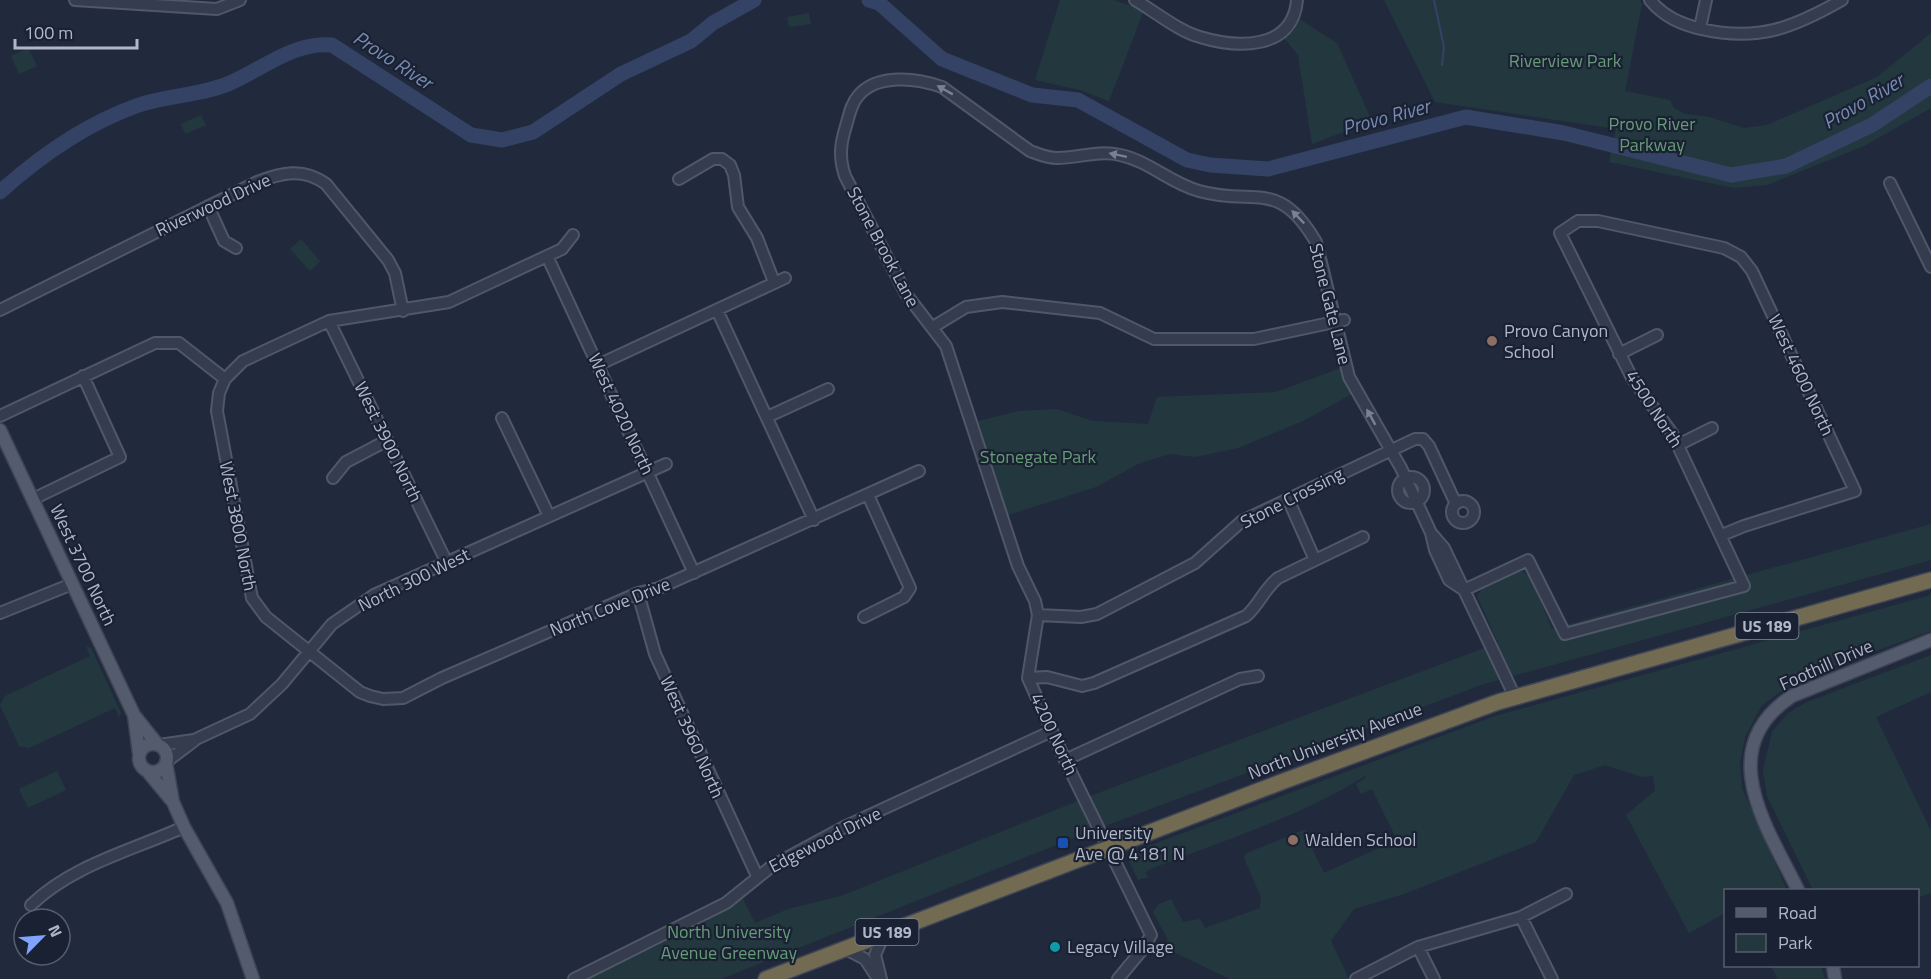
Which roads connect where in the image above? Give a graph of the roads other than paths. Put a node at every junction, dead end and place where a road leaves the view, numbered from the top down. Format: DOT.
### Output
graph roads {
  1 [pos="75,0"];
  2 [pos="1135,0"];
  3 [pos="1296,0"];
  4 [pos="1650,0"];
  5 [pos="1706,0"];
  6 [pos="1842,0"];
  7 [pos="95,1"];
  8 [pos="236,3"];
  9 [pos="1700,28"];
  10 [pos="851,107"];
  11 [pos="679,179"];
  12 [pos="1890,183"];
  13 [pos="208,206"];
  14 [pos="573,235"];
  15 [pos="236,248"];
  16 [pos="547,256"];
  17 [pos="1743,260"];
  18 [pos="1931,267"];
  19 [pos="0,310"];
  20 [pos="717,310"];
  21 [pos="403,311"];
  22 [pos="329,321"];
  23 [pos="1339,321"];
  24 [pos="933,327"];
  25 [pos="1657,335"];
  26 [pos="1619,354"];
  27 [pos="598,365"];
  28 [pos="83,376"];
  29 [pos="225,379"];
  30 [pos="828,389"];
  31 [pos="0,416"];
  32 [pos="767,417"];
  33 [pos="502,418"];
  34 [pos="1712,428"];
  35 [pos="0,430"];
  36 [pos="386,441"];
  37 [pos="1678,445"];
  38 [pos="1389,450"];
  39 [pos="666,464"];
  40 [pos="919,471"];
  41 [pos="648,472"];
  42 [pos="333,478"];
  43 [pos="1402,481"];
  44 [pos="868,495"];
  45 [pos="33,499"];
  46 [pos="1288,499"];
  47 [pos="1416,500"];
  48 [pos="1456,504"];
  49 [pos="549,516"];
  50 [pos="814,520"];
  51 [pos="1722,536"];
  52 [pos="1363,537"];
  53 [pos="1315,560"];
  54 [pos="447,563"];
  55 [pos="694,573"];
  56 [pos="1931,580"];
  57 [pos="72,584"];
  58 [pos="1464,590"];
  59 [pos="638,593"];
  60 [pos="0,613"];
  61 [pos="1038,615"];
  62 [pos="864,617"];
  63 [pos="1931,640"];
  64 [pos="308,650"];
  65 [pos="1258,676"];
  66 [pos="1028,678"];
  67 [pos="1515,697"];
  68 [pos="134,715"];
  69 [pos="1052,731"];
  70 [pos="194,740"];
  71 [pos="158,745"];
  72 [pos="139,753"];
  73 [pos="1065,760"];
  74 [pos="166,763"];
  75 [pos="148,772"];
  76 [pos="173,802"];
  77 [pos="184,827"];
  78 [pos="1108,848"];
  79 [pos="757,876"];
  80 [pos="1797,889"];
  81 [pos="1566,894"];
  82 [pos="31,905"];
  83 [pos="1521,917"];
  84 [pos="884,933"];
  85 [pos="1418,947"];
  86 [pos="844,948"];
  87 [pos="253,979"];
  88 [pos="573,979"];
  89 [pos="766,979"];
  90 [pos="879,979"];
  91 [pos="1118,979"];
  92 [pos="1356,979"];
  93 [pos="1434,979"];
  94 [pos="1552,979"];
  1 -- 7 [label="street"];
  2 -- 3 [label="street"];
  4 -- 9 [label="street"];
  5 -- 9 [label="street"];
  6 -- 9 [label="street"];
  7 -- 8 [label="street"];
  23 -- 10 [label="street, Stone Gate Lane, one-way"];
  10 -- 24 [label="street, Stone Brook Lane"];
  11 -- 20 [label="street"];
  12 -- 18 [label="street"];
  13 -- 15 [label="street"];
  13 -- 19 [label="street, Riverwood Drive"];
  13 -- 21 [label="street, Riverwood Drive"];
  14 -- 16 [label="street"];
  16 -- 21 [label="street"];
  16 -- 27 [label="street, West 4020 North"];
  17 -- 26 [label="street, 4500 North"];
  17 -- 51 [label="street, West 4600 North"];
  20 -- 27 [label="street"];
  20 -- 32 [label="street"];
  21 -- 22 [label="street"];
  22 -- 29 [label="street"];
  22 -- 36 [label="street, West 3900 North"];
  23 -- 24 [label="street"];
  38 -- 23 [label="street, Stone Gate Lane, one-way"];
  24 -- 61 [label="street, Stone Brook Lane"];
  25 -- 26 [label="street"];
  26 -- 37 [label="street, 4500 North"];
  27 -- 41 [label="street, West 4020 North"];
  28 -- 29 [label="street"];
  28 -- 31 [label="street"];
  28 -- 45 [label="street"];
  29 -- 64 [label="street, West 3800 North"];
  30 -- 32 [label="street"];
  32 -- 50 [label="street"];
  33 -- 49 [label="street"];
  34 -- 37 [label="street"];
  35 -- 45 [label="main road, West 3700 North"];
  36 -- 42 [label="street"];
  36 -- 54 [label="street, West 3900 North"];
  37 -- 51 [label="street, 4500 North"];
  38 -- 43 [label="street, Stone Gate Lane"];
  38 -- 46 [label="street, Stone Crossing"];
  38 -- 48 [label="street, Stone Crossing"];
  39 -- 41 [label="street, North 300 West"];
  40 -- 44 [label="street, North Cove Drive"];
  41 -- 49 [label="street, North 300 West"];
  41 -- 55 [label="street, West 4020 North"];
  43 -- 47 [label="street, Stone Gate Lane"];
  43 -- 47 [label="street, Stone Gate Lane"];
  44 -- 50 [label="street, North Cove Drive"];
  44 -- 62 [label="street"];
  45 -- 57 [label="main road, West 3700 North"];
  46 -- 53 [label="street"];
  46 -- 61 [label="street, Stone Crossing"];
  47 -- 58 [label="street, Stone Gate Lane"];
  49 -- 54 [label="street, North 300 West"];
  50 -- 55 [label="street, North Cove Drive"];
  51 -- 58 [label="street, 4500 North"];
  52 -- 53 [label="street"];
  53 -- 66 [label="street"];
  54 -- 64 [label="street, North 300 West"];
  55 -- 59 [label="street, North Cove Drive"];
  56 -- 67 [label="highway, North University Avenue / US 189"];
  57 -- 60 [label="street"];
  57 -- 68 [label="main road, West 3700 North"];
  58 -- 67 [label="street, Stone Gate Lane"];
  59 -- 64 [label="street, North Cove Drive"];
  59 -- 79 [label="street, West 3960 North"];
  61 -- 66 [label="street, 4200 North"];
  63 -- 80 [label="main road, Foothill Drive"];
  64 -- 70 [label="street, North 300 West"];
  65 -- 73 [label="street"];
  66 -- 69 [label="street, 4200 North"];
  67 -- 78 [label="highway, North University Avenue / US 189"];
  68 -- 71 [label="main road, West 3700 North"];
  68 -- 72 [label="main road, West 3700 North"];
  69 -- 73 [label="street, 4200 North"];
  69 -- 79 [label="street, Edgewood Drive"];
  70 -- 71 [label="street, North 300 West"];
  70 -- 74 [label="street, North 300 West"];
  71 -- 72 [label="main road"];
  71 -- 74 [label="main road"];
  72 -- 75 [label="main road"];
  73 -- 78 [label="street, 4200 North"];
  74 -- 75 [label="main road"];
  74 -- 76 [label="main road"];
  75 -- 76 [label="main road"];
  76 -- 77 [label="main road"];
  77 -- 82 [label="street"];
  77 -- 87 [label="main road"];
  78 -- 84 [label="highway, North University Avenue / US 189"];
  78 -- 91 [label="street, 4200 North"];
  79 -- 88 [label="street, Edgewood Drive"];
  81 -- 83 [label="street"];
  83 -- 85 [label="street"];
  83 -- 94 [label="street"];
  84 -- 86 [label="highway, North University Avenue / US 189"];
  84 -- 90 [label="street"];
  85 -- 92 [label="street"];
  85 -- 93 [label="street"];
  86 -- 89 [label="highway, North University Avenue / US 189"];
  86 -- 90 [label="street"];
}
